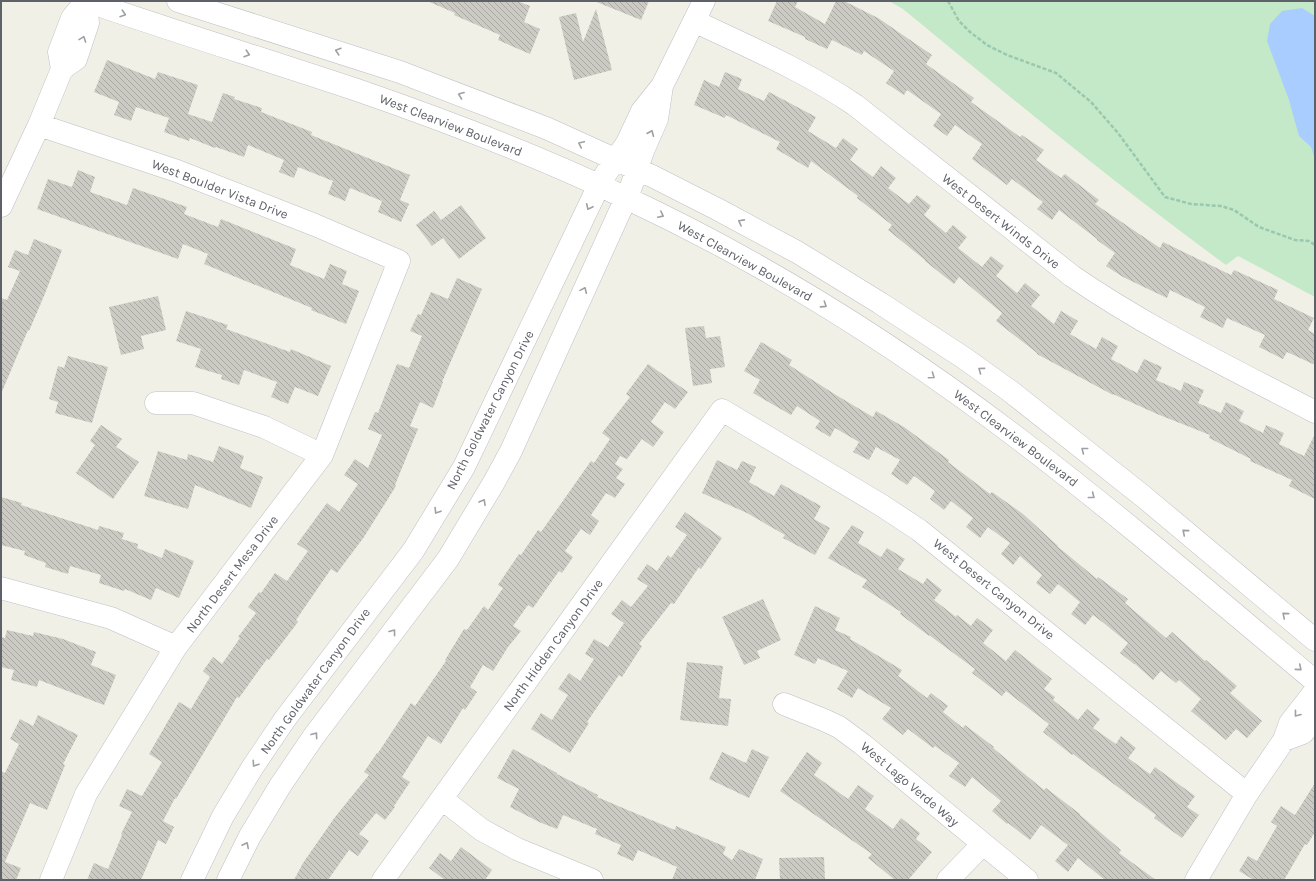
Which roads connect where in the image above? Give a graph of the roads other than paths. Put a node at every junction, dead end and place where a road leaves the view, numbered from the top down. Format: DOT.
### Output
graph roads {
  1 [pos="86,1"];
  2 [pos="178,1"];
  3 [pos="704,1"];
  4 [pos="694,21"];
  5 [pos="662,86"];
  6 [pos="39,125"];
  7 [pos="616,160"];
  8 [pos="637,169"];
  9 [pos="599,185"];
  10 [pos="626,198"];
  11 [pos="1,206"];
  12 [pos="398,261"];
  13 [pos="156,402"];
  14 [pos="722,410"];
  15 [pos="1315,412"];
  16 [pos="322,455"];
  17 [pos="1,588"];
  18 [pos="1315,640"];
  19 [pos="176,647"];
  20 [pos="1315,681"];
  21 [pos="1315,691"];
  22 [pos="784,704"];
  23 [pos="1315,718"];
  24 [pos="1284,740"];
  25 [pos="1247,794"];
  26 [pos="442,799"];
  27 [pos="983,844"];
  28 [pos="51,880"];
  29 [pos="192,880"];
  30 [pos="228,880"];
  31 [pos="383,880"];
  32 [pos="592,880"];
  33 [pos="948,880"];
  34 [pos="1027,880"];
  35 [pos="1196,880"];
  1 -- 6 [label="street"];
  1 -- 9 [label="street, West Clearview Boulevard, one-way"];
  7 -- 2 [label="street, one-way"];
  3 -- 4 [label="street, North Goldwater Canyon Drive"];
  4 -- 5 [label="street, North Goldwater Canyon Drive"];
  4 -- 15 [label="street, West Desert Winds Drive"];
  5 -- 7 [label="street, North Goldwater Canyon Drive"];
  8 -- 5 [label="street, North Goldwater Canyon Drive, one-way"];
  6 -- 11 [label="street"];
  6 -- 12 [label="street, West Boulder Vista Drive"];
  7 -- 8 [label="street"];
  7 -- 9 [label="street, North Goldwater Canyon Drive"];
  8 -- 10 [label="street, North Goldwater Canyon Drive"];
  18 -- 8 [label="street, one-way"];
  9 -- 10 [label="street, West Clearview Boulevard"];
  9 -- 29 [label="street, North Goldwater Canyon Drive, one-way"];
  10 -- 20 [label="street, West Clearview Boulevard, one-way"];
  30 -- 10 [label="street, North Goldwater Canyon Drive, one-way"];
  12 -- 16 [label="street, North Desert Mesa Drive"];
  13 -- 16 [label="street"];
  14 -- 25 [label="street, West Desert Canyon Drive"];
  14 -- 26 [label="street, North Hidden Canyon Drive"];
  16 -- 19 [label="street, North Desert Mesa Drive"];
  17 -- 19 [label="street"];
  19 -- 28 [label="street, North Desert Mesa Drive"];
  21 -- 24 [label="street, one-way"];
  22 -- 27 [label="street, West Lago Verde Way"];
  23 -- 24 [label="street"];
  24 -- 25 [label="street"];
  25 -- 35 [label="street"];
  26 -- 31 [label="street, North Hidden Canyon Drive"];
  26 -- 32 [label="street"];
  27 -- 33 [label="street"];
  27 -- 34 [label="street, West Lago Verde Way"];
}
